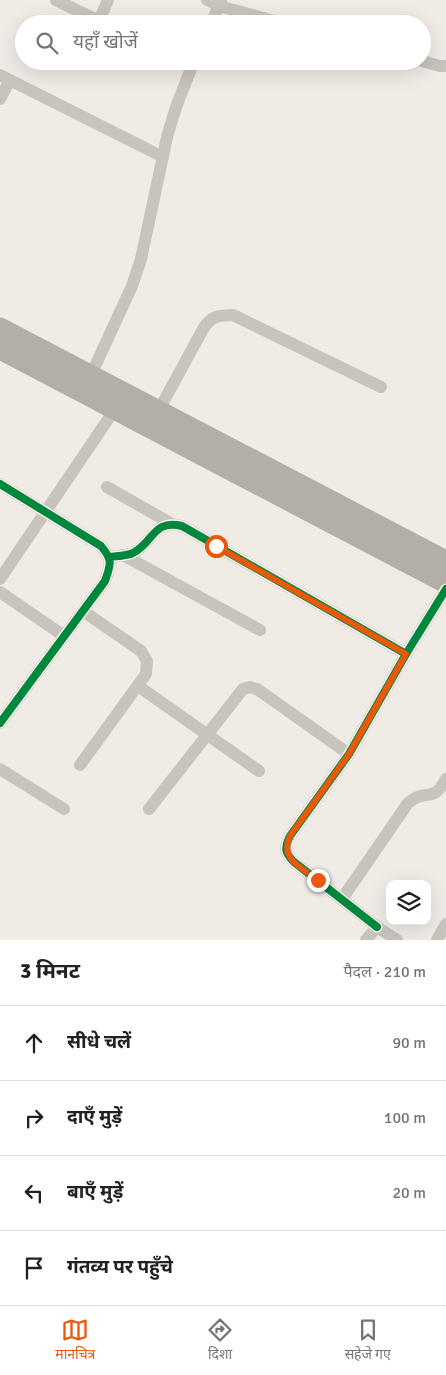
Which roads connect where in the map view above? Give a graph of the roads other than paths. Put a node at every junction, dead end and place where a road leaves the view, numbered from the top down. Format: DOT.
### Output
graph roads {
  1 [pos="56,0"];
  2 [pos="108,0"];
  3 [pos="207,0"];
  4 [pos="220,3"];
  5 [pos="87,15"];
  6 [pos="104,15"];
  7 [pos="214,15"];
  8 [pos="257,15"];
  9 [pos="431,64"];
  10 [pos="446,66"];
  11 [pos="187,70"];
  12 [pos="5,77"];
  13 [pos="0,99"];
  14 [pos="163,157"];
  15 [pos="0,328"];
  16 [pos="0,349"];
  17 [pos="91,375"];
  18 [pos="381,387"];
  19 [pos="115,409"];
  20 [pos="159,410"];
  21 [pos="0,484"];
  22 [pos="107,487"];
  23 [pos="45,512"];
  24 [pos="172,524"];
  25 [pos="110,556"];
  26 [pos="123,556"];
  27 [pos="446,561"];
  28 [pos="0,579"];
  29 [pos="446,582"];
  30 [pos="446,590"];
  31 [pos="0,592"];
  32 [pos="83,611"];
  33 [pos="260,630"];
  34 [pos="64,636"];
  35 [pos="406,654"];
  36 [pos="138,686"];
  37 [pos="0,724"];
  38 [pos="208,735"];
  39 [pos="349,754"];
  40 [pos="80,765"];
  41 [pos="0,770"];
  42 [pos="258,771"];
  43 [pos="446,779"];
  44 [pos="64,809"];
  45 [pos="149,809"];
  46 [pos="342,898"];
  47 [pos="446,924"];
  48 [pos="377,927"];
  49 [pos="366,940"];
  50 [pos="397,940"];
  51 [pos="437,940"];
  1 -- 5 [label="street"];
  2 -- 6 [label="street"];
  3 -- 4 [label="street"];
  4 -- 7 [label="street"];
  4 -- 8 [label="street"];
  9 -- 10 [label="street"];
  11 -- 14 [label="street"];
  12 -- 13 [label="street"];
  12 -- 14 [label="street"];
  14 -- 17 [label="street"];
  15 -- 17 [label="highway"];
  16 -- 19 [label="highway"];
  17 -- 20 [label="highway"];
  18 -- 20 [label="street"];
  19 -- 23 [label="street"];
  19 -- 29 [label="highway"];
  20 -- 27 [label="highway"];
  21 -- 23 [label="street"];
  22 -- 24 [label="street"];
  23 -- 25 [label="street"];
  23 -- 28 [label="street"];
  24 -- 26 [label="street"];
  24 -- 35 [label="street"];
  25 -- 26 [label="street"];
  25 -- 32 [label="street"];
  26 -- 33 [label="street"];
  30 -- 35 [label="street"];
  31 -- 34 [label="street"];
  32 -- 34 [label="street"];
  32 -- 36 [label="street"];
  34 -- 37 [label="street"];
  35 -- 39 [label="street"];
  36 -- 38 [label="street"];
  36 -- 40 [label="street"];
  38 -- 39 [label="street"];
  38 -- 42 [label="street"];
  38 -- 45 [label="street"];
  39 -- 46 [label="street"];
  41 -- 44 [label="street"];
  43 -- 46 [label="street"];
  46 -- 48 [label="street"];
  47 -- 51 [label="street"];
  48 -- 49 [label="street"];
  48 -- 50 [label="street"];
}
